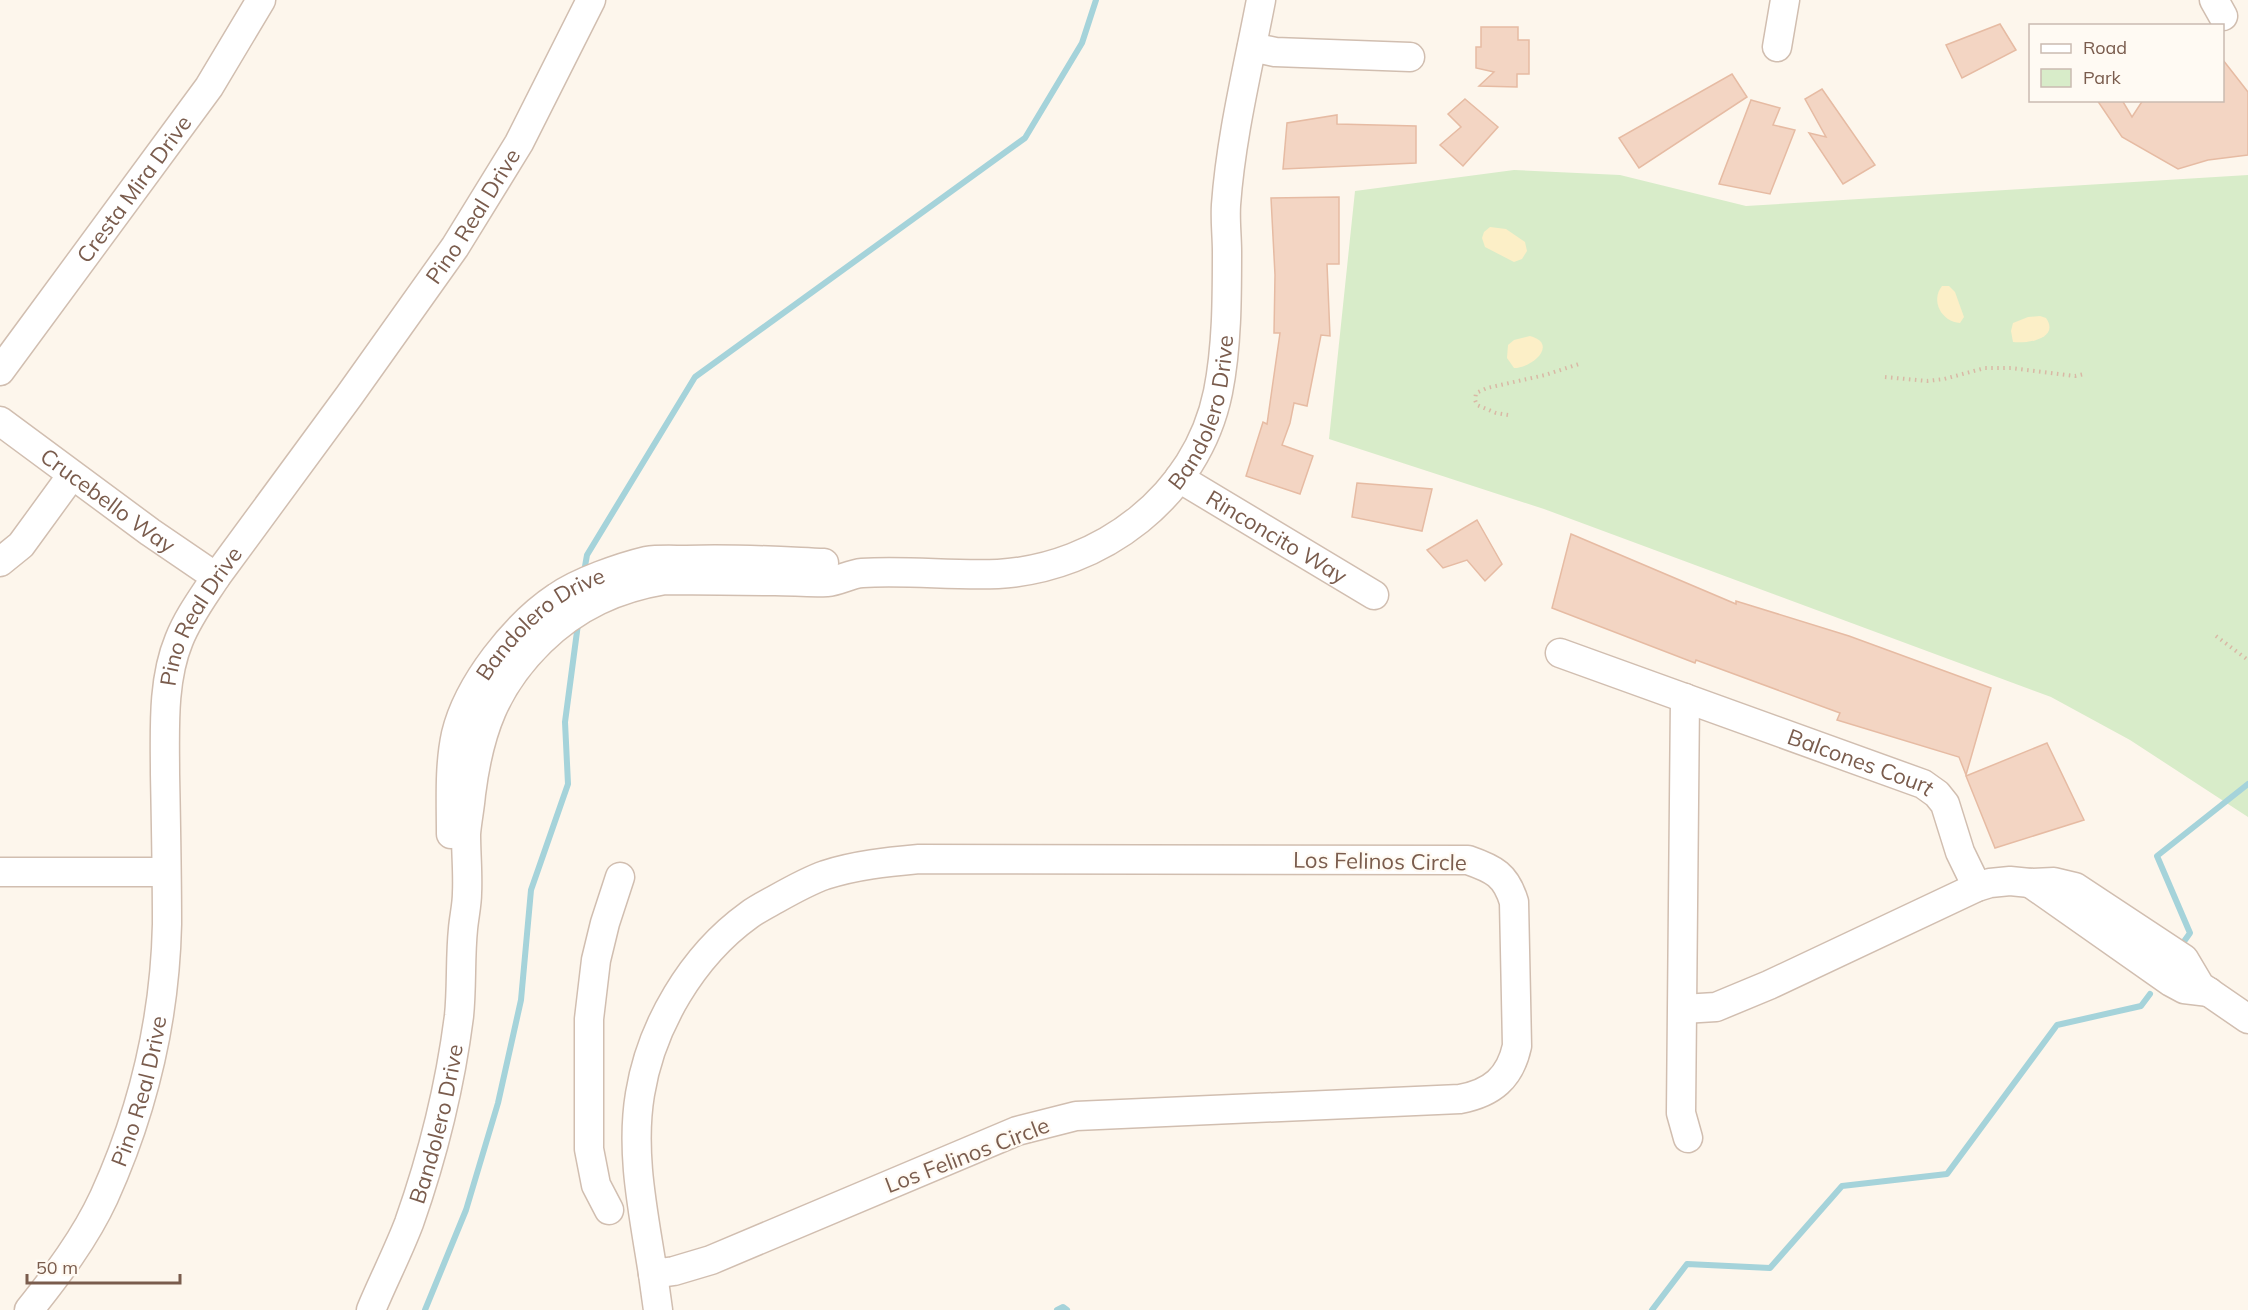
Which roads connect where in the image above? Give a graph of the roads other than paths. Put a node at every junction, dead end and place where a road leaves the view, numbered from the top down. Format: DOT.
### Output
graph roads {
  1 [pos="261,0"];
  2 [pos="591,0"];
  3 [pos="1262,0"];
  4 [pos="1785,0"];
  5 [pos="1252,47"];
  6 [pos="1777,47"];
  7 [pos="1410,57"];
  8 [pos="0,372"];
  9 [pos="0,421"];
  10 [pos="72,475"];
  11 [pos="1179,478"];
  12 [pos="0,562"];
  13 [pos="216,577"];
  14 [pos="1374,595"];
  15 [pos="1560,653"];
  16 [pos="1685,698"];
  17 [pos="0,872"];
  18 [pos="166,872"];
  19 [pos="620,877"];
  20 [pos="1977,887"];
  21 [pos="1683,1010"];
  22 [pos="2248,1019"];
  23 [pos="1688,1138"];
  24 [pos="642,1204"];
  25 [pos="653,1274"];
  26 [pos="29,1310"];
  27 [pos="371,1310"];
  28 [pos="658,1310"];
  1 -- 8 [label="street, Cresta Mira Drive"];
  2 -- 13 [label="street, Pino Real Drive"];
  3 -- 5 [label="street, Bandolero Drive"];
  4 -- 6 [label="street"];
  5 -- 7 [label="street"];
  5 -- 11 [label="street, Bandolero Drive"];
  9 -- 10 [label="street, Crucebello Way"];
  10 -- 12 [label="street"];
  10 -- 13 [label="street, Crucebello Way"];
  11 -- 14 [label="street, Rinconcito Way"];
  11 -- 27 [label="street, Bandolero Drive"];
  13 -- 18 [label="street, Pino Real Drive"];
  15 -- 16 [label="street, Balcones Court"];
  16 -- 20 [label="street, Balcones Court"];
  16 -- 21 [label="street"];
  17 -- 18 [label="street"];
  18 -- 26 [label="street, Pino Real Drive"];
  19 -- 24 [label="street"];
  20 -- 21 [label="street"];
  20 -- 22 [label="street"];
  21 -- 23 [label="street"];
  24 -- 25 [label="street, Los Felinos Circle"];
  24 -- 25 [label="street, Los Felinos Circle"];
  25 -- 28 [label="street, Los Felinos Circle"];
}
